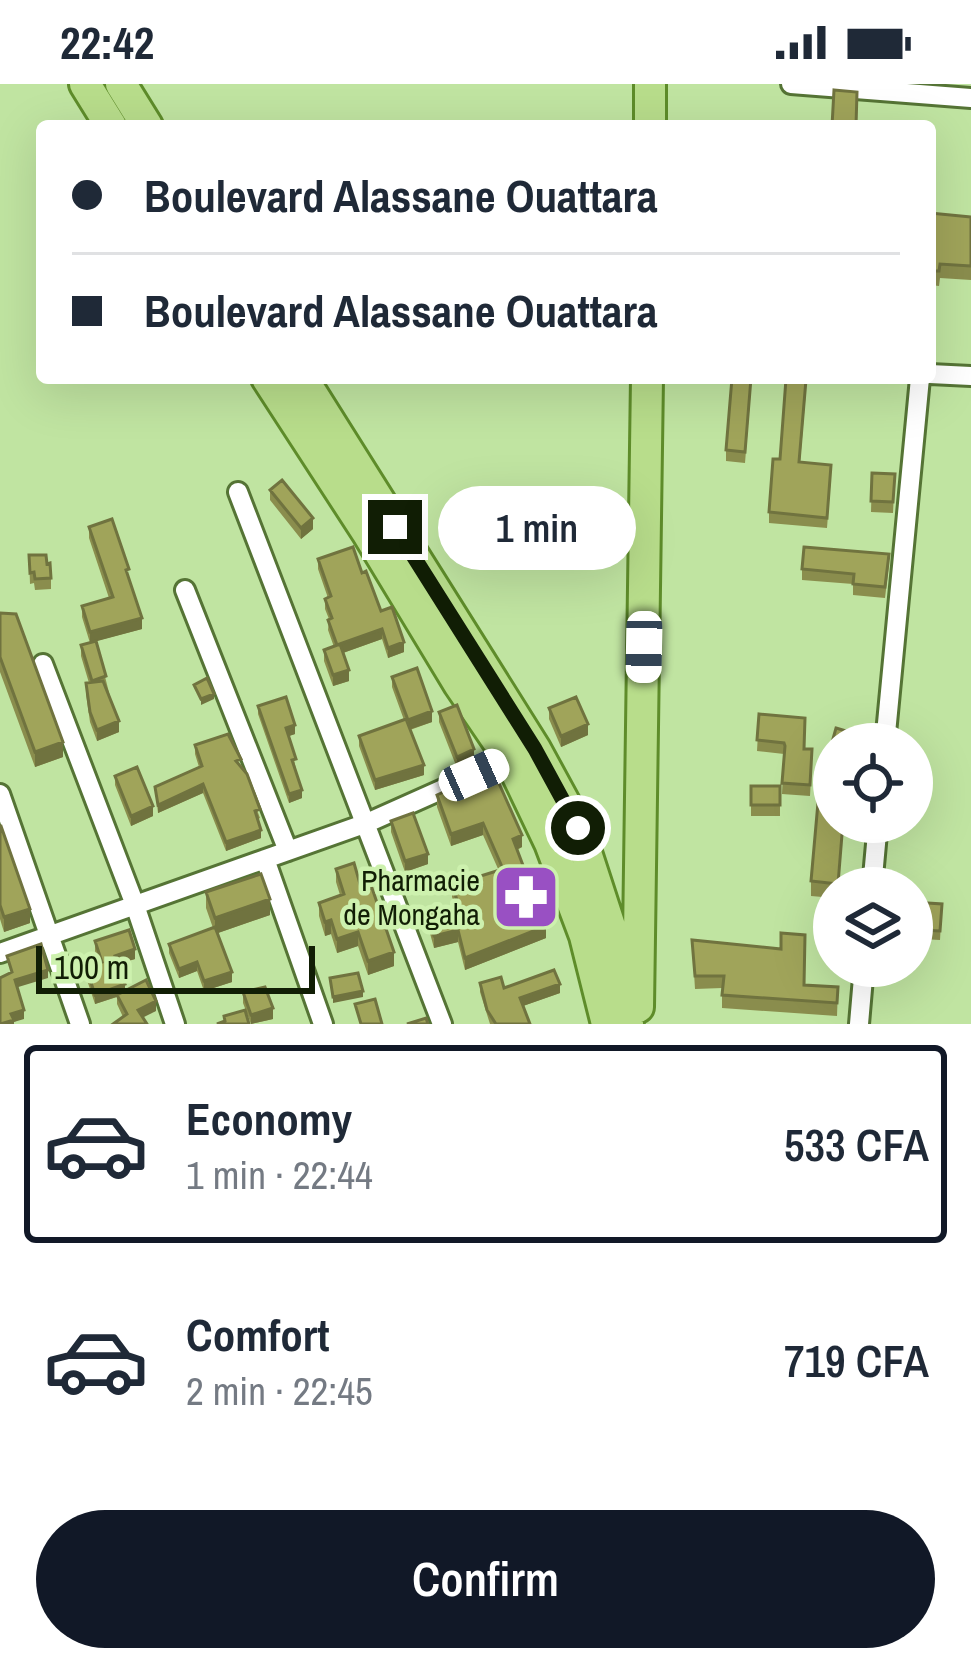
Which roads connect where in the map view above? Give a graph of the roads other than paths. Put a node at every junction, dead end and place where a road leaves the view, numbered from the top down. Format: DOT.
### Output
graph roads {
  1 [pos="85,84"];
  2 [pos="121,84"];
  3 [pos="650,84"];
  4 [pos="791,84"];
  5 [pos="971,98"];
  6 [pos="107,120"];
  7 [pos="143,120"];
  8 [pos="650,120"];
  9 [pos="936,374"];
  10 [pos="971,376"];
  11 [pos="271,384"];
  12 [pos="306,384"];
  13 [pos="647,384"];
  14 [pos="919,384"];
  15 [pos="238,493"];
  16 [pos="184,590"];
  17 [pos="43,664"];
  18 [pos="887,723"];
  19 [pos="522,754"];
  20 [pos="0,794"];
  21 [pos="367,824"];
  22 [pos="642,827"];
  23 [pos="578,828"];
  24 [pos="288,851"];
  25 [pos="265,859"];
  26 [pos="135,905"];
  27 [pos="50,935"];
  28 [pos="0,953"];
  29 [pos="862,987"];
  30 [pos="80,1024"];
  31 [pos="175,1024"];
  32 [pos="323,1024"];
  33 [pos="442,1024"];
  34 [pos="607,1024"];
  35 [pos="631,1024"];
  36 [pos="859,1024"];
  1 -- 6 [label="main road"];
  2 -- 7 [label="main road"];
  3 -- 8 [label="main road"];
  4 -- 5 [label="street"];
  9 -- 10 [label="street"];
  11 -- 19 [label="main road"];
  12 -- 19 [label="main road"];
  13 -- 22 [label="main road"];
  14 -- 18 [label="street"];
  15 -- 21 [label="street"];
  16 -- 24 [label="street"];
  17 -- 26 [label="street"];
  19 -- 21 [label="street"];
  19 -- 23 [label="main road"];
  19 -- 34 [label="main road"];
  20 -- 27 [label="street"];
  21 -- 24 [label="street"];
  21 -- 33 [label="street"];
  22 -- 23 [label="main road"];
  22 -- 35 [label="main road"];
  23 -- 35 [label="main road"];
  24 -- 25 [label="street"];
  25 -- 26 [label="street"];
  25 -- 32 [label="street"];
  26 -- 27 [label="street"];
  26 -- 31 [label="street"];
  27 -- 28 [label="street"];
  27 -- 30 [label="street"];
  29 -- 36 [label="street"];
}
